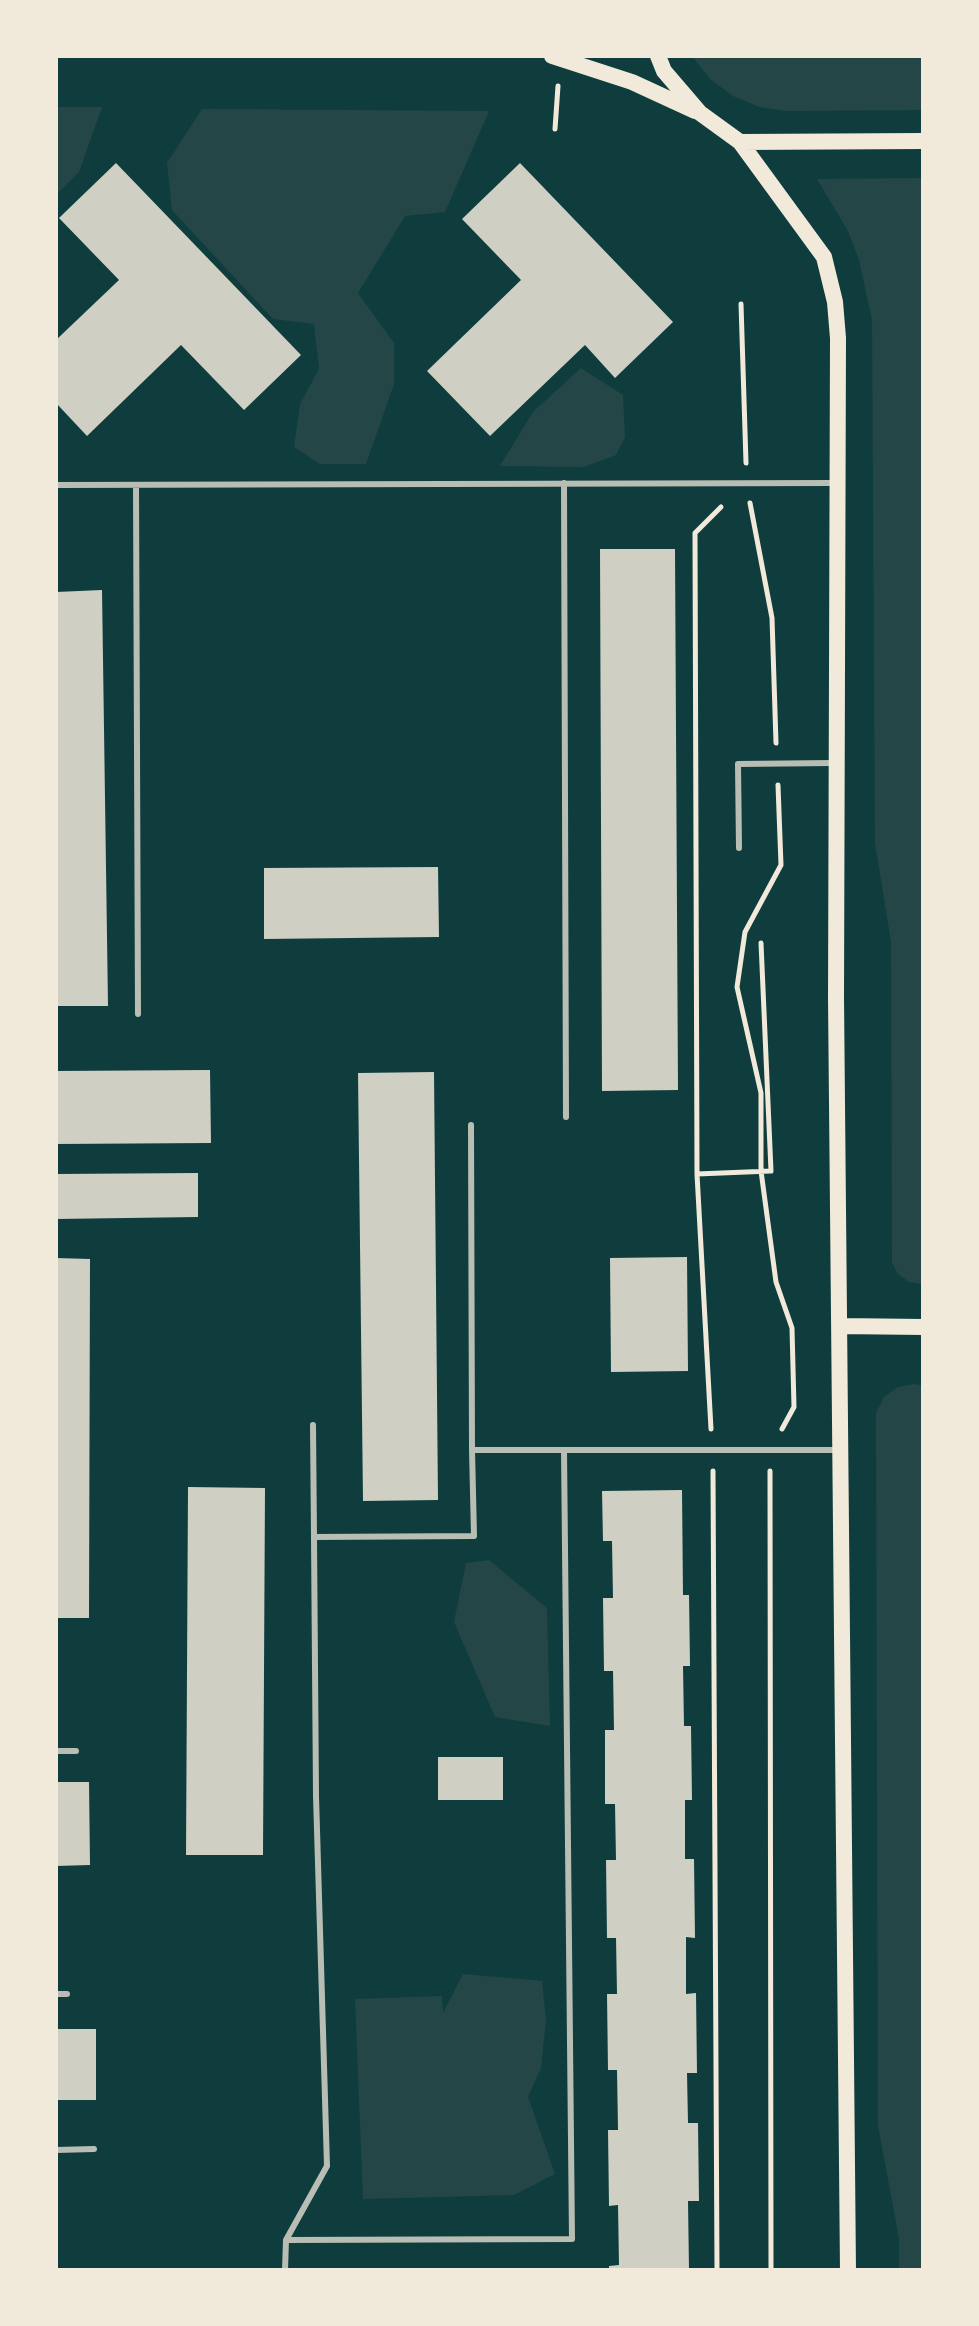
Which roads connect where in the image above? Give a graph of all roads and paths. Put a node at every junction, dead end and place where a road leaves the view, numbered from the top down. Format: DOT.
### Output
graph roads {
  1 [pos="658,56"];
  2 [pos="556,57"];
  3 [pos="700,113"];
  4 [pos="555,129"];
  5 [pos="923,141"];
  6 [pos="740,142"];
  7 [pos="741,304"];
  8 [pos="564,483"];
  9 [pos="747,483"];
  10 [pos="838,483"];
  11 [pos="56,485"];
  12 [pos="136,486"];
  13 [pos="837,763"];
  14 [pos="739,848"];
  15 [pos="761,943"];
  16 [pos="138,1014"];
  17 [pos="566,1117"];
  18 [pos="471,1125"];
  19 [pos="761,1171"];
  20 [pos="697,1174"];
  21 [pos="840,1326"];
  22 [pos="923,1327"];
  23 [pos="313,1425"];
  24 [pos="472,1450"];
  25 [pos="564,1450"];
  26 [pos="842,1450"];
  27 [pos="713,1451"];
  28 [pos="770,1451"];
  29 [pos="314,1537"];
  30 [pos="56,1751"];
  31 [pos="76,1751"];
  32 [pos="56,1994"];
  33 [pos="67,1994"];
  34 [pos="94,2149"];
  35 [pos="56,2150"];
  36 [pos="286,2240"];
  37 [pos="285,2270"];
  38 [pos="717,2270"];
  39 [pos="771,2270"];
  40 [pos="848,2270"];
  1 -- 3 [label="main road"];
  2 -- 3 [label="main road"];
  2 -- 4 [label="path"];
  3 -- 6 [label="main road"];
  5 -- 6 [label="main road"];
  6 -- 10 [label="main road"];
  7 -- 9 [label="path"];
  8 -- 9 [label="lane"];
  8 -- 12 [label="lane"];
  8 -- 17 [label="lane"];
  9 -- 10 [label="lane"];
  9 -- 20 [label="path"];
  10 -- 13 [label="main road"];
  11 -- 12 [label="lane"];
  12 -- 16 [label="lane"];
  13 -- 14 [label="lane"];
  13 -- 21 [label="main road"];
  15 -- 19 [label="path"];
  18 -- 24 [label="lane"];
  19 -- 20 [label="path"];
  19 -- 28 [label="path"];
  20 -- 27 [label="path"];
  21 -- 22 [label="main road"];
  21 -- 26 [label="main road"];
  23 -- 29 [label="lane"];
  24 -- 25 [label="lane"];
  24 -- 29 [label="lane"];
  25 -- 27 [label="lane"];
  25 -- 36 [label="lane"];
  26 -- 28 [label="lane"];
  26 -- 40 [label="main road"];
  27 -- 28 [label="lane"];
  27 -- 38 [label="path"];
  28 -- 39 [label="path"];
  29 -- 36 [label="lane"];
  30 -- 31 [label="lane"];
  32 -- 33 [label="lane"];
  34 -- 35 [label="lane"];
  36 -- 37 [label="lane"];
}
